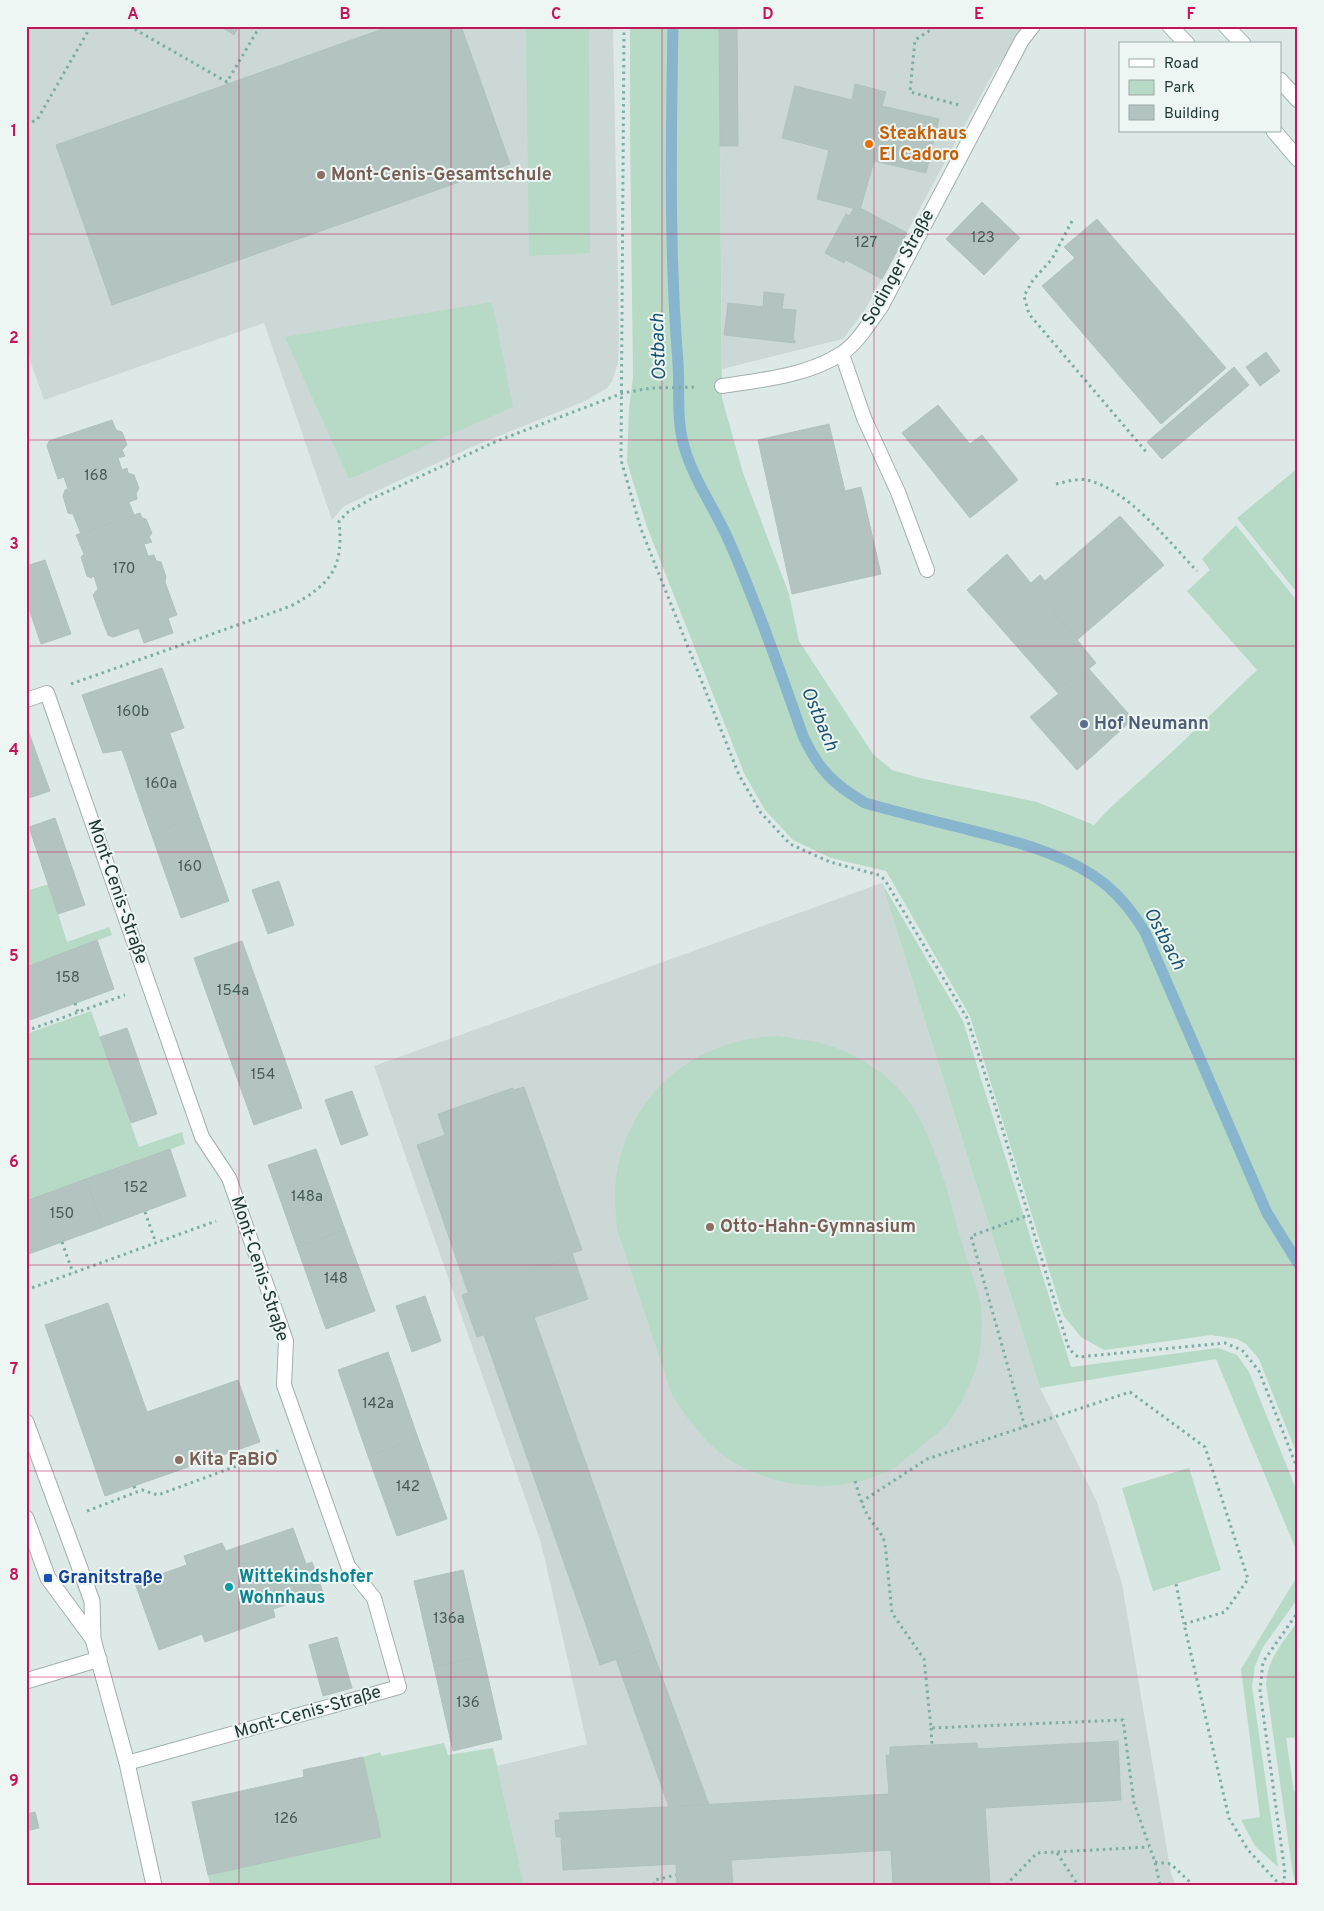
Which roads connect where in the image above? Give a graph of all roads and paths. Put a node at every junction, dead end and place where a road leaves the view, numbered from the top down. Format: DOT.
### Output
graph roads {
  1 [pos="91,26"];
  2 [pos="129,26"];
  3 [pos="260,26"];
  4 [pos="624,26"];
  5 [pos="1033,26"];
  6 [pos="1170,26"];
  7 [pos="1226,26"];
  8 [pos="935,27"];
  9 [pos="1186,42"];
  10 [pos="1241,42"];
  11 [pos="1282,82"];
  12 [pos="1298,100"];
  13 [pos="985,112"];
  14 [pos="26,124"];
  15 [pos="1275,132"];
  16 [pos="1298,159"];
  17 [pos="1072,221"];
  18 [pos="842,354"];
  19 [pos="722,386"];
  20 [pos="706,387"];
  21 [pos="623,394"];
  22 [pos="1148,454"];
  23 [pos="1056,484"];
  24 [pos="927,570"];
  25 [pos="1197,572"];
  26 [pos="47,692"];
  27 [pos="26,700"];
  28 [pos="150,986"];
  29 [pos="75,1003"];
  30 [pos="78,1012"];
  31 [pos="26,1031"];
  32 [pos="145,1212"];
  33 [pos="241,1212"];
  34 [pos="1028,1215"];
  35 [pos="62,1242"];
  36 [pos="156,1243"];
  37 [pos="73,1272"];
  38 [pos="26,1290"];
  39 [pos="26,1422"];
  40 [pos="1026,1427"];
  41 [pos="304,1442"];
  42 [pos="1298,1470"];
  43 [pos="855,1481"];
  44 [pos="134,1486"];
  45 [pos="136,1492"];
  46 [pos="861,1502"];
  47 [pos="106,1504"];
  48 [pos="26,1518"];
  49 [pos="1176,1584"];
  50 [pos="1298,1612"];
  51 [pos="1184,1624"];
  52 [pos="93,1639"];
  53 [pos="99,1659"];
  54 [pos="26,1682"];
  55 [pos="931,1728"];
  56 [pos="932,1745"];
  57 [pos="127,1763"];
  58 [pos="1148,1847"];
  59 [pos="1057,1853"];
  60 [pos="1155,1862"];
  61 [pos="676,1875"];
  62 [pos="154,1885"];
  63 [pos="654,1885"];
  64 [pos="1006,1885"];
  65 [pos="1078,1885"];
  66 [pos="1160,1885"];
  67 [pos="1193,1885"];
  68 [pos="1281,1885"];
  1 -- 14 [label="path"];
  2 -- 3 [label="path"];
  4 -- 21 [label="path"];
  5 -- 13 [label="lane, Sodinger Straße"];
  6 -- 9 [label="street"];
  7 -- 10 [label="street"];
  8 -- 13 [label="path"];
  11 -- 12 [label="street"];
  13 -- 18 [label="lane, Sodinger Straße"];
  15 -- 16 [label="street"];
  17 -- 22 [label="path"];
  18 -- 19 [label="lane"];
  18 -- 24 [label="lane"];
  20 -- 21 [label="path"];
  21 -- 26 [label="path"];
  21 -- 34 [label="path"];
  23 -- 25 [label="path"];
  26 -- 27 [label="lane"];
  26 -- 28 [label="lane, Mont-Cenis-Straße"];
  28 -- 30 [label="path"];
  28 -- 33 [label="lane, Mont-Cenis-Straße"];
  29 -- 30 [label="path"];
  30 -- 31 [label="path"];
  32 -- 36 [label="path"];
  33 -- 36 [label="path"];
  33 -- 41 [label="lane, Mont-Cenis-Straße"];
  34 -- 40 [label="path"];
  34 -- 42 [label="path"];
  35 -- 37 [label="path"];
  36 -- 37 [label="path"];
  37 -- 38 [label="path"];
  39 -- 52 [label="street"];
  40 -- 46 [label="path"];
  40 -- 51 [label="path"];
  41 -- 45 [label="path"];
  41 -- 57 [label="lane, Mont-Cenis-Straße"];
  43 -- 46 [label="path"];
  44 -- 45 [label="path"];
  45 -- 47 [label="path"];
  46 -- 55 [label="path"];
  48 -- 52 [label="street"];
  49 -- 51 [label="path"];
  50 -- 68 [label="path"];
  51 -- 68 [label="path"];
  52 -- 53 [label="street"];
  53 -- 54 [label="street"];
  53 -- 57 [label="street"];
  55 -- 56 [label="path"];
  55 -- 58 [label="path"];
  57 -- 62 [label="street"];
  58 -- 59 [label="path"];
  58 -- 60 [label="path"];
  59 -- 64 [label="path"];
  59 -- 65 [label="path"];
  60 -- 66 [label="path"];
  60 -- 67 [label="path"];
  61 -- 63 [label="path"];
}
